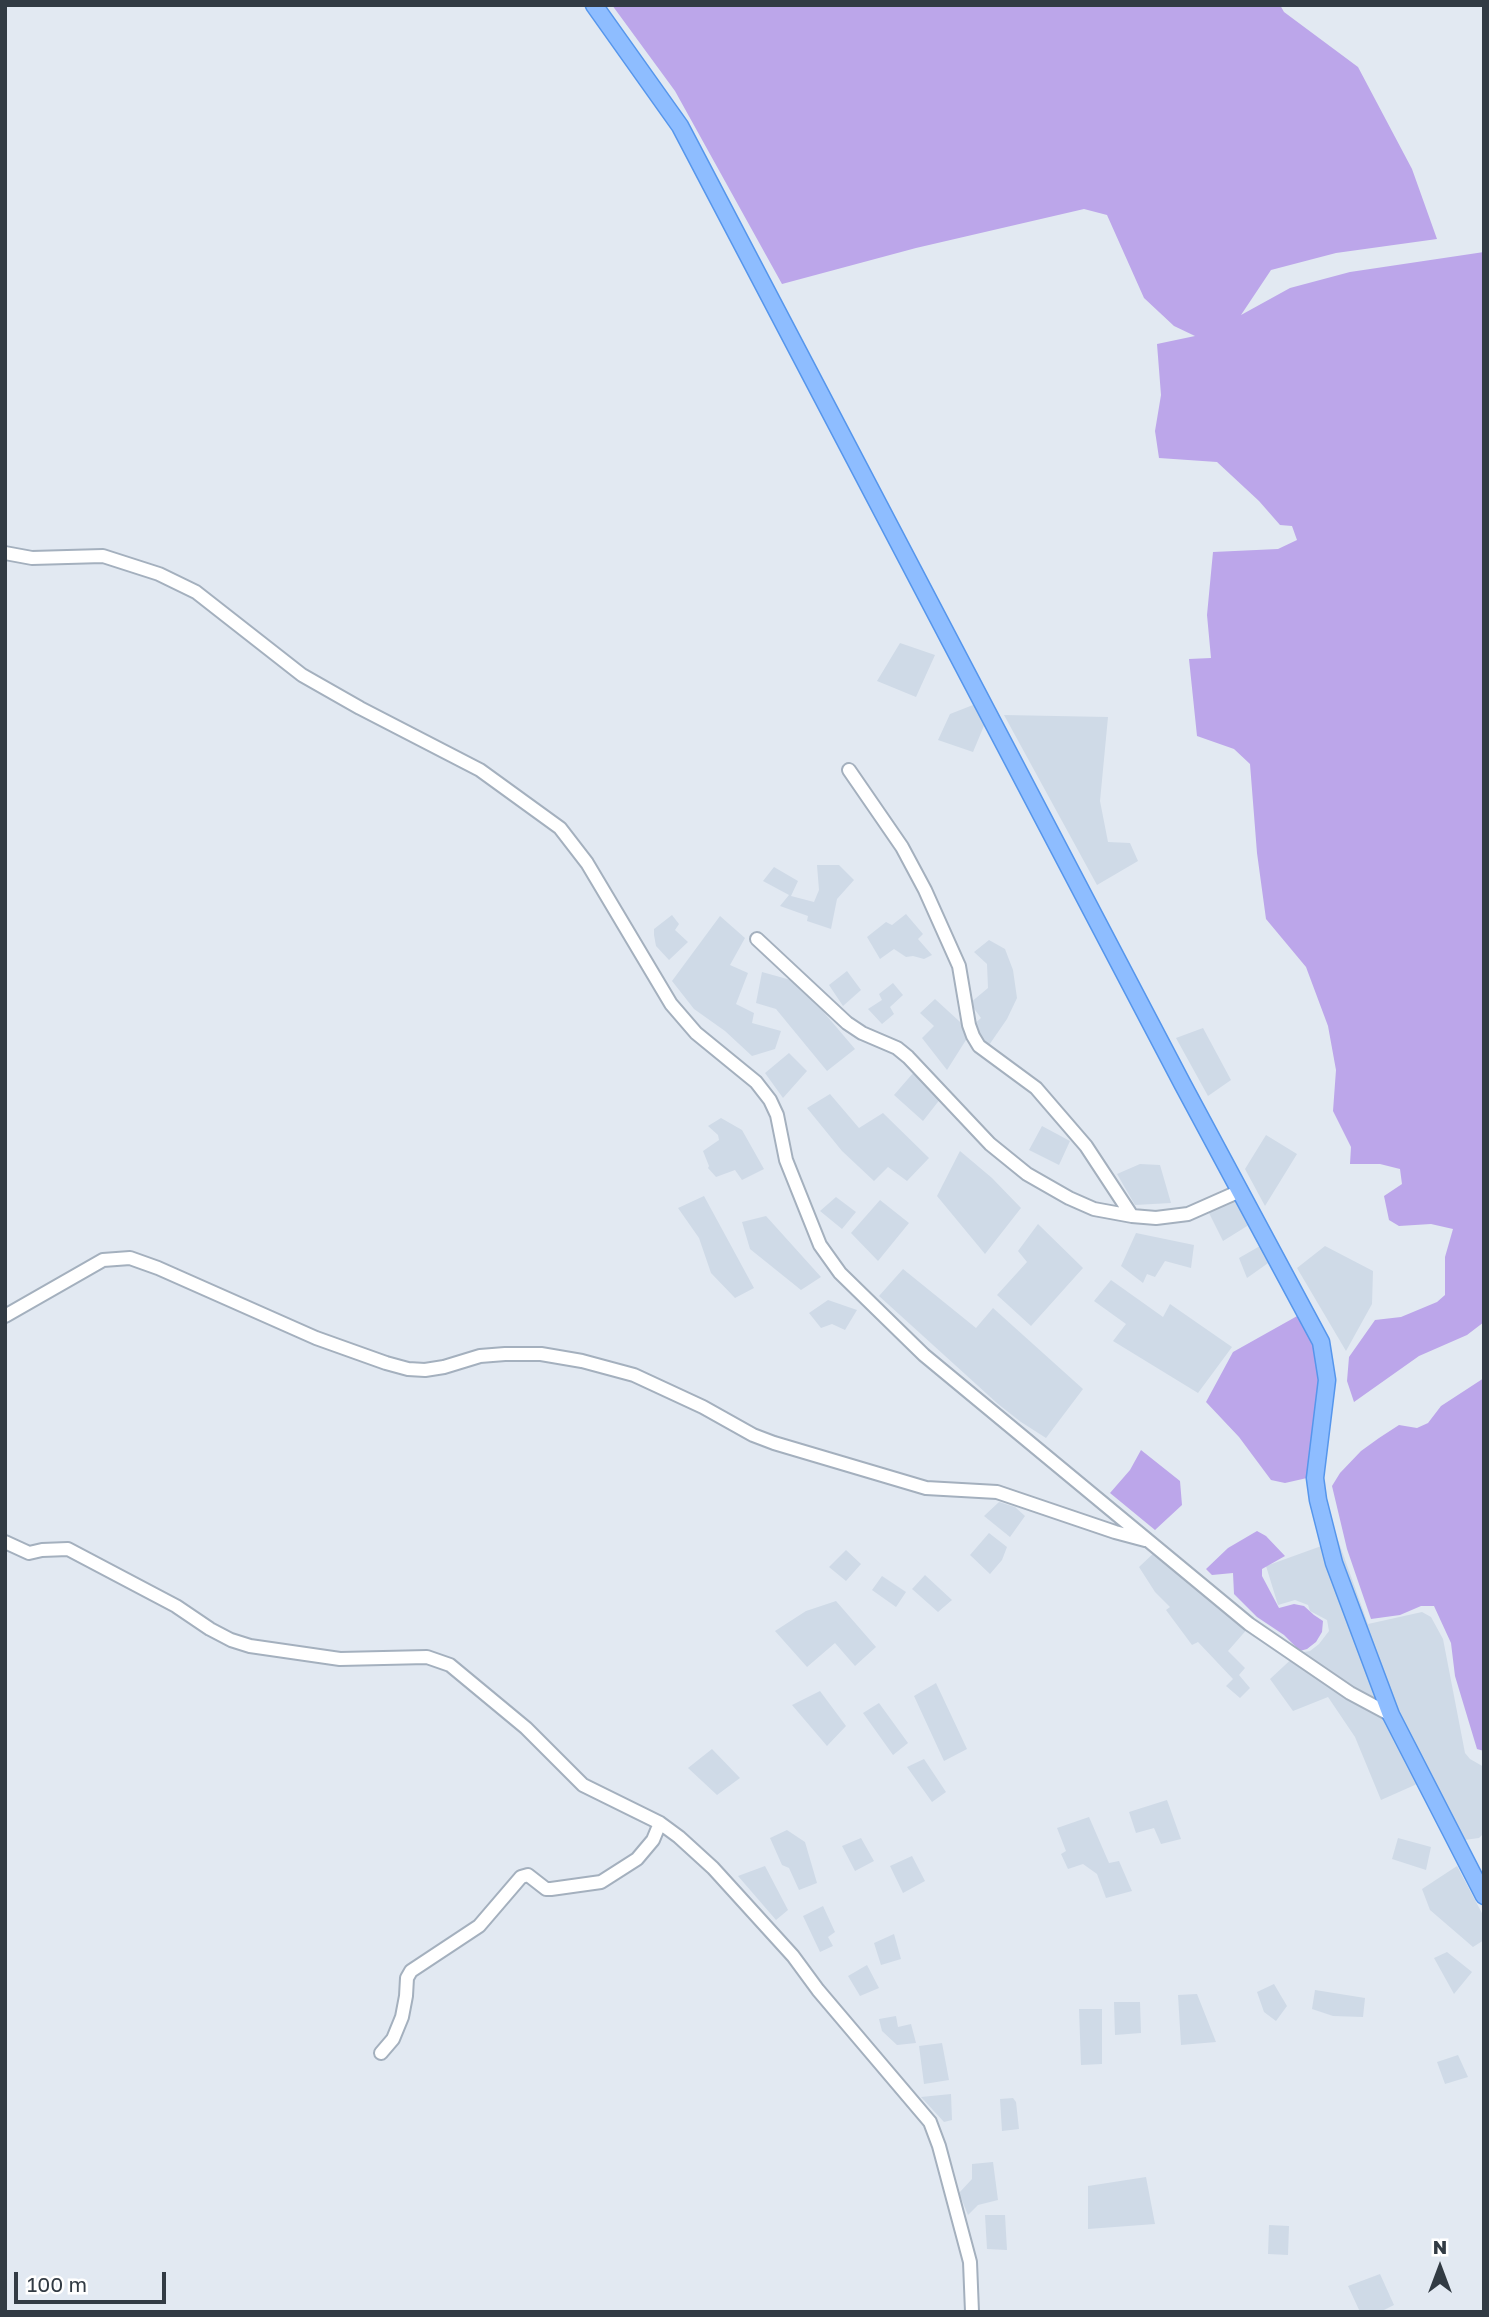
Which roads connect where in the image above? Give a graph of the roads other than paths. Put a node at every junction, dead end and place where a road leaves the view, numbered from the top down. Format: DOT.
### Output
graph roads {
  1 [pos="594,5"];
  2 [pos="5,553"];
  3 [pos="849,770"];
  4 [pos="757,939"];
  5 [pos="1240,1192"];
  6 [pos="1132,1216"];
  7 [pos="5,1316"];
  8 [pos="1149,1541"];
  9 [pos="5,1542"];
  10 [pos="1391,1715"];
  11 [pos="660,1823"];
  12 [pos="1484,1896"];
  13 [pos="381,2053"];
  14 [pos="972,2312"];
  1 -- 5 [label="main road"];
  2 -- 8 [label="street"];
  3 -- 6 [label="street"];
  4 -- 6 [label="street"];
  5 -- 6 [label="street"];
  5 -- 10 [label="main road"];
  7 -- 8 [label="street"];
  8 -- 10 [label="street"];
  9 -- 11 [label="street"];
  10 -- 12 [label="main road"];
  11 -- 13 [label="street"];
  11 -- 14 [label="street"];
}
